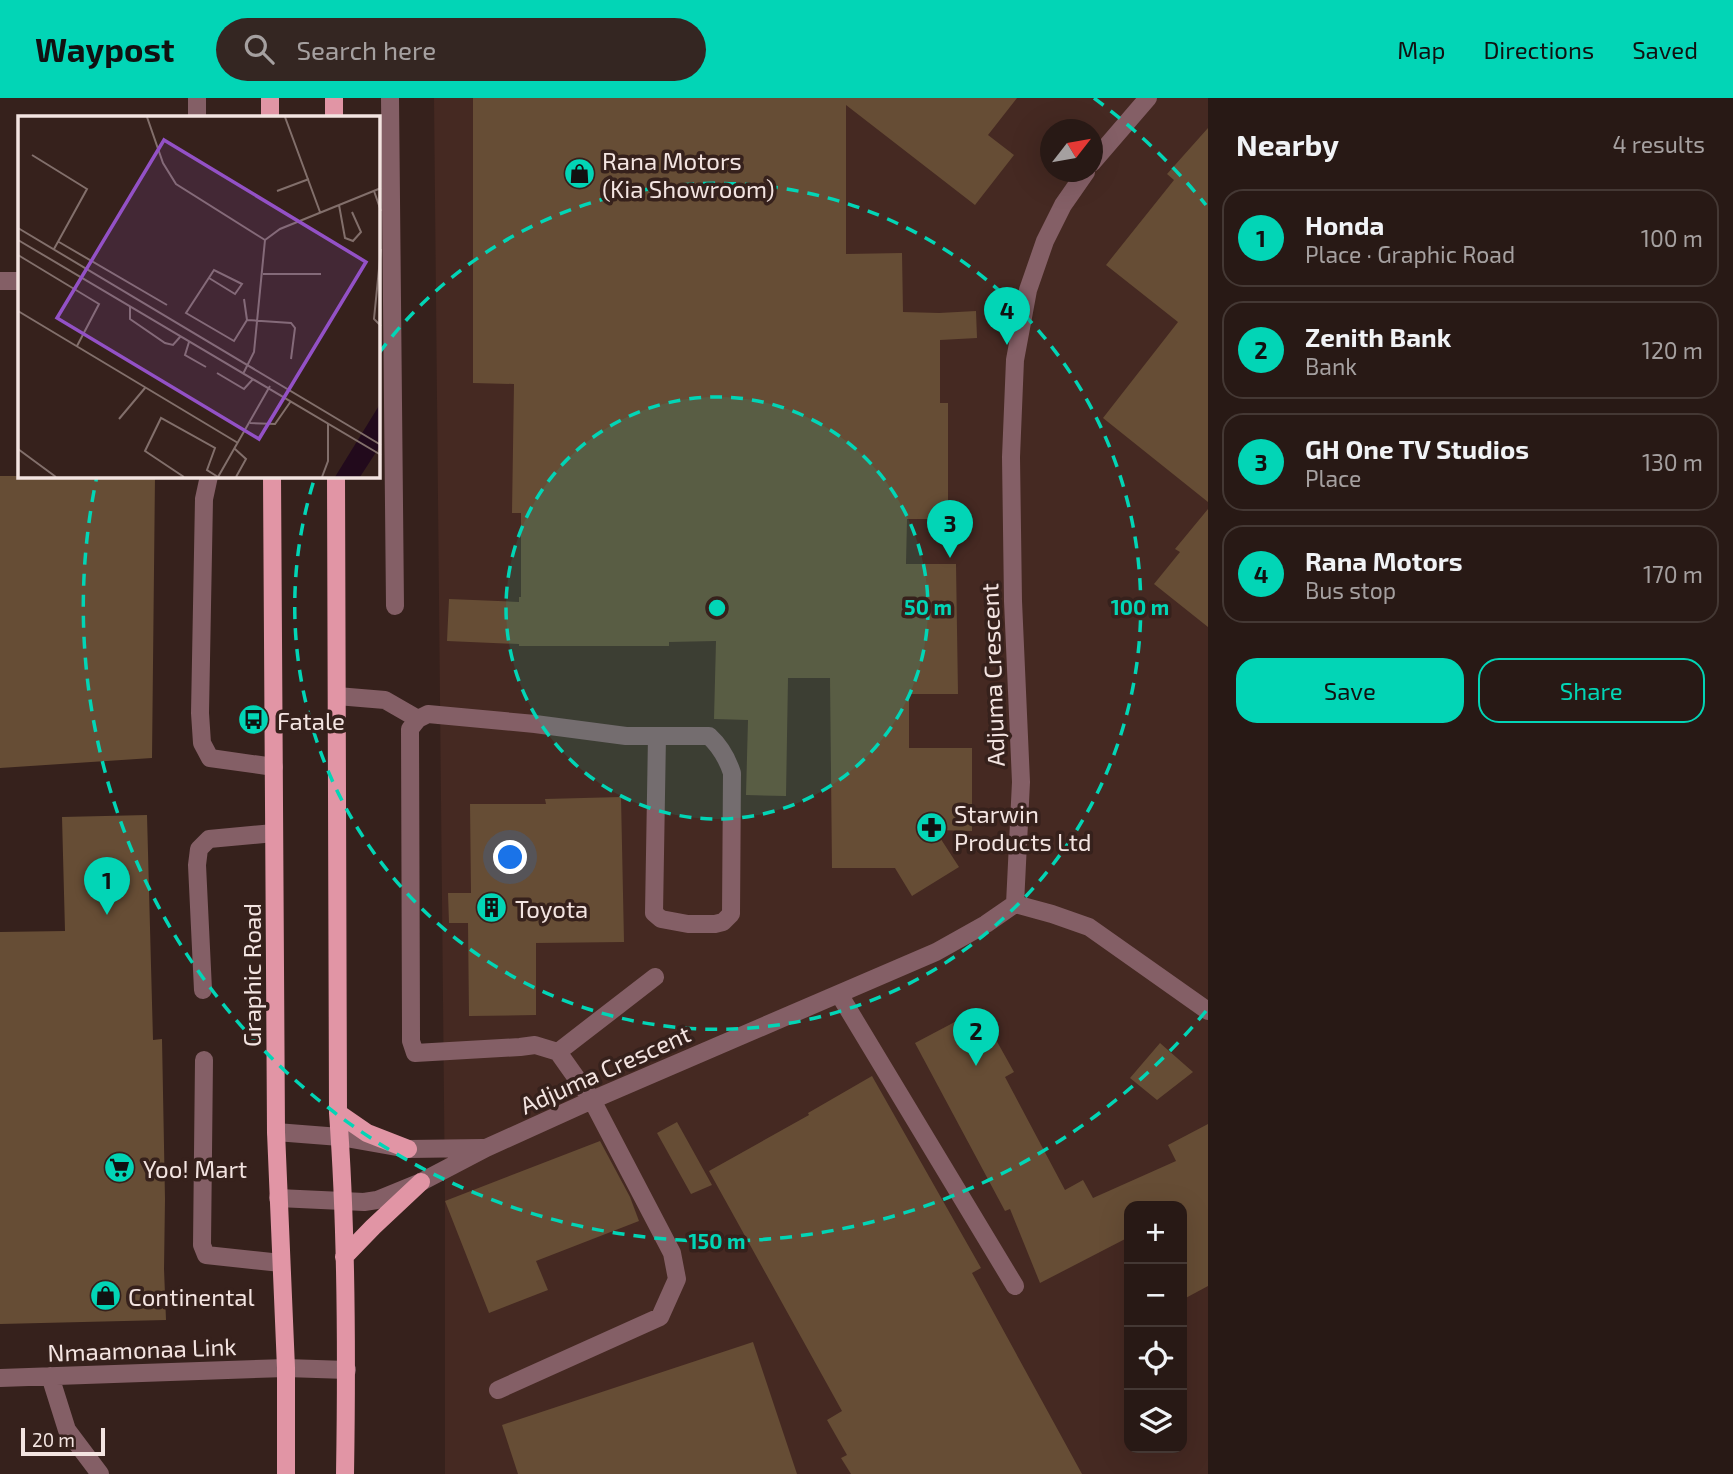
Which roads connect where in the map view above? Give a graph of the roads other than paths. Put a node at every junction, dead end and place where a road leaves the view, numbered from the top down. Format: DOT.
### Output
graph roads {
  1 [pos="197,98"];
  2 [pos="270,98"];
  3 [pos="334,98"];
  4 [pos="390,98"];
  5 [pos="1148,98"];
  6 [pos="197,116"];
  7 [pos="270,116"];
  8 [pos="334,116"];
  9 [pos="1103,151"];
  10 [pos="1079,182"];
  11 [pos="0,281"];
  12 [pos="18,281"];
  13 [pos="209,478"];
  14 [pos="272,478"];
  15 [pos="336,478"];
  16 [pos="395,606"];
  17 [pos="337,696"];
  18 [pos="418,719"];
  19 [pos="657,736"];
  20 [pos="274,767"];
  21 [pos="274,833"];
  22 [pos="1015,904"];
  23 [pos="655,976"];
  24 [pos="203,990"];
  25 [pos="839,994"];
  26 [pos="1208,1011"];
  27 [pos="558,1052"];
  28 [pos="204,1060"];
  29 [pos="592,1100"];
  30 [pos="338,1113"];
  31 [pos="276,1132"];
  32 [pos="340,1138"];
  33 [pos="486,1148"];
  34 [pos="408,1149"];
  35 [pos="422,1182"];
  36 [pos="278,1198"];
  37 [pos="344,1200"];
  38 [pos="344,1257"];
  39 [pos="281,1263"];
  40 [pos="1015,1286"];
  41 [pos="286,1368"];
  42 [pos="347,1370"];
  43 [pos="50,1376"];
  44 [pos="0,1378"];
  45 [pos="498,1390"];
  46 [pos="100,1474"];
  47 [pos="286,1474"];
  48 [pos="345,1474"];
  1 -- 6 [label="street"];
  2 -- 7 [label="main road"];
  3 -- 8 [label="main road"];
  4 -- 16 [label="street"];
  5 -- 9 [label="street"];
  10 -- 22 [label="street, Adjuma Crescent"];
  11 -- 12 [label="street"];
  13 -- 20 [label="street"];
  14 -- 20 [label="main road, Graphic Road"];
  15 -- 17 [label="main road"];
  17 -- 18 [label="street"];
  17 -- 30 [label="main road"];
  18 -- 19 [label="street"];
  18 -- 27 [label="street"];
  19 -- 19 [label="street"];
  20 -- 21 [label="main road, Graphic Road"];
  21 -- 24 [label="street"];
  21 -- 31 [label="main road, Graphic Road"];
  22 -- 25 [label="street, Adjuma Crescent"];
  22 -- 26 [label="street"];
  23 -- 27 [label="street"];
  25 -- 29 [label="street, Adjuma Crescent"];
  25 -- 40 [label="street"];
  27 -- 29 [label="street"];
  28 -- 39 [label="street"];
  29 -- 33 [label="street, Adjuma Crescent"];
  29 -- 45 [label="street"];
  30 -- 32 [label="main road"];
  30 -- 34 [label="main road"];
  31 -- 32 [label="street, Adjuma Crescent"];
  31 -- 36 [label="main road, Graphic Road"];
  32 -- 34 [label="street, Adjuma Crescent"];
  32 -- 37 [label="main road"];
  33 -- 34 [label="street, Adjuma Crescent"];
  33 -- 35 [label="street, Adjuma Crescent"];
  35 -- 37 [label="street, Adjuma Crescent"];
  35 -- 38 [label="main road"];
  36 -- 37 [label="street, Adjuma Crescent"];
  36 -- 39 [label="main road, Graphic Road"];
  37 -- 38 [label="main road"];
  38 -- 42 [label="main road"];
  39 -- 41 [label="main road, Graphic Road"];
  41 -- 42 [label="street, Nmaamonaa Link"];
  41 -- 43 [label="street, Nmaamonaa Link"];
  41 -- 47 [label="main road, Graphic Road"];
  42 -- 48 [label="main road"];
  43 -- 44 [label="street, Nmaamonaa Link"];
  43 -- 46 [label="street"];
}
